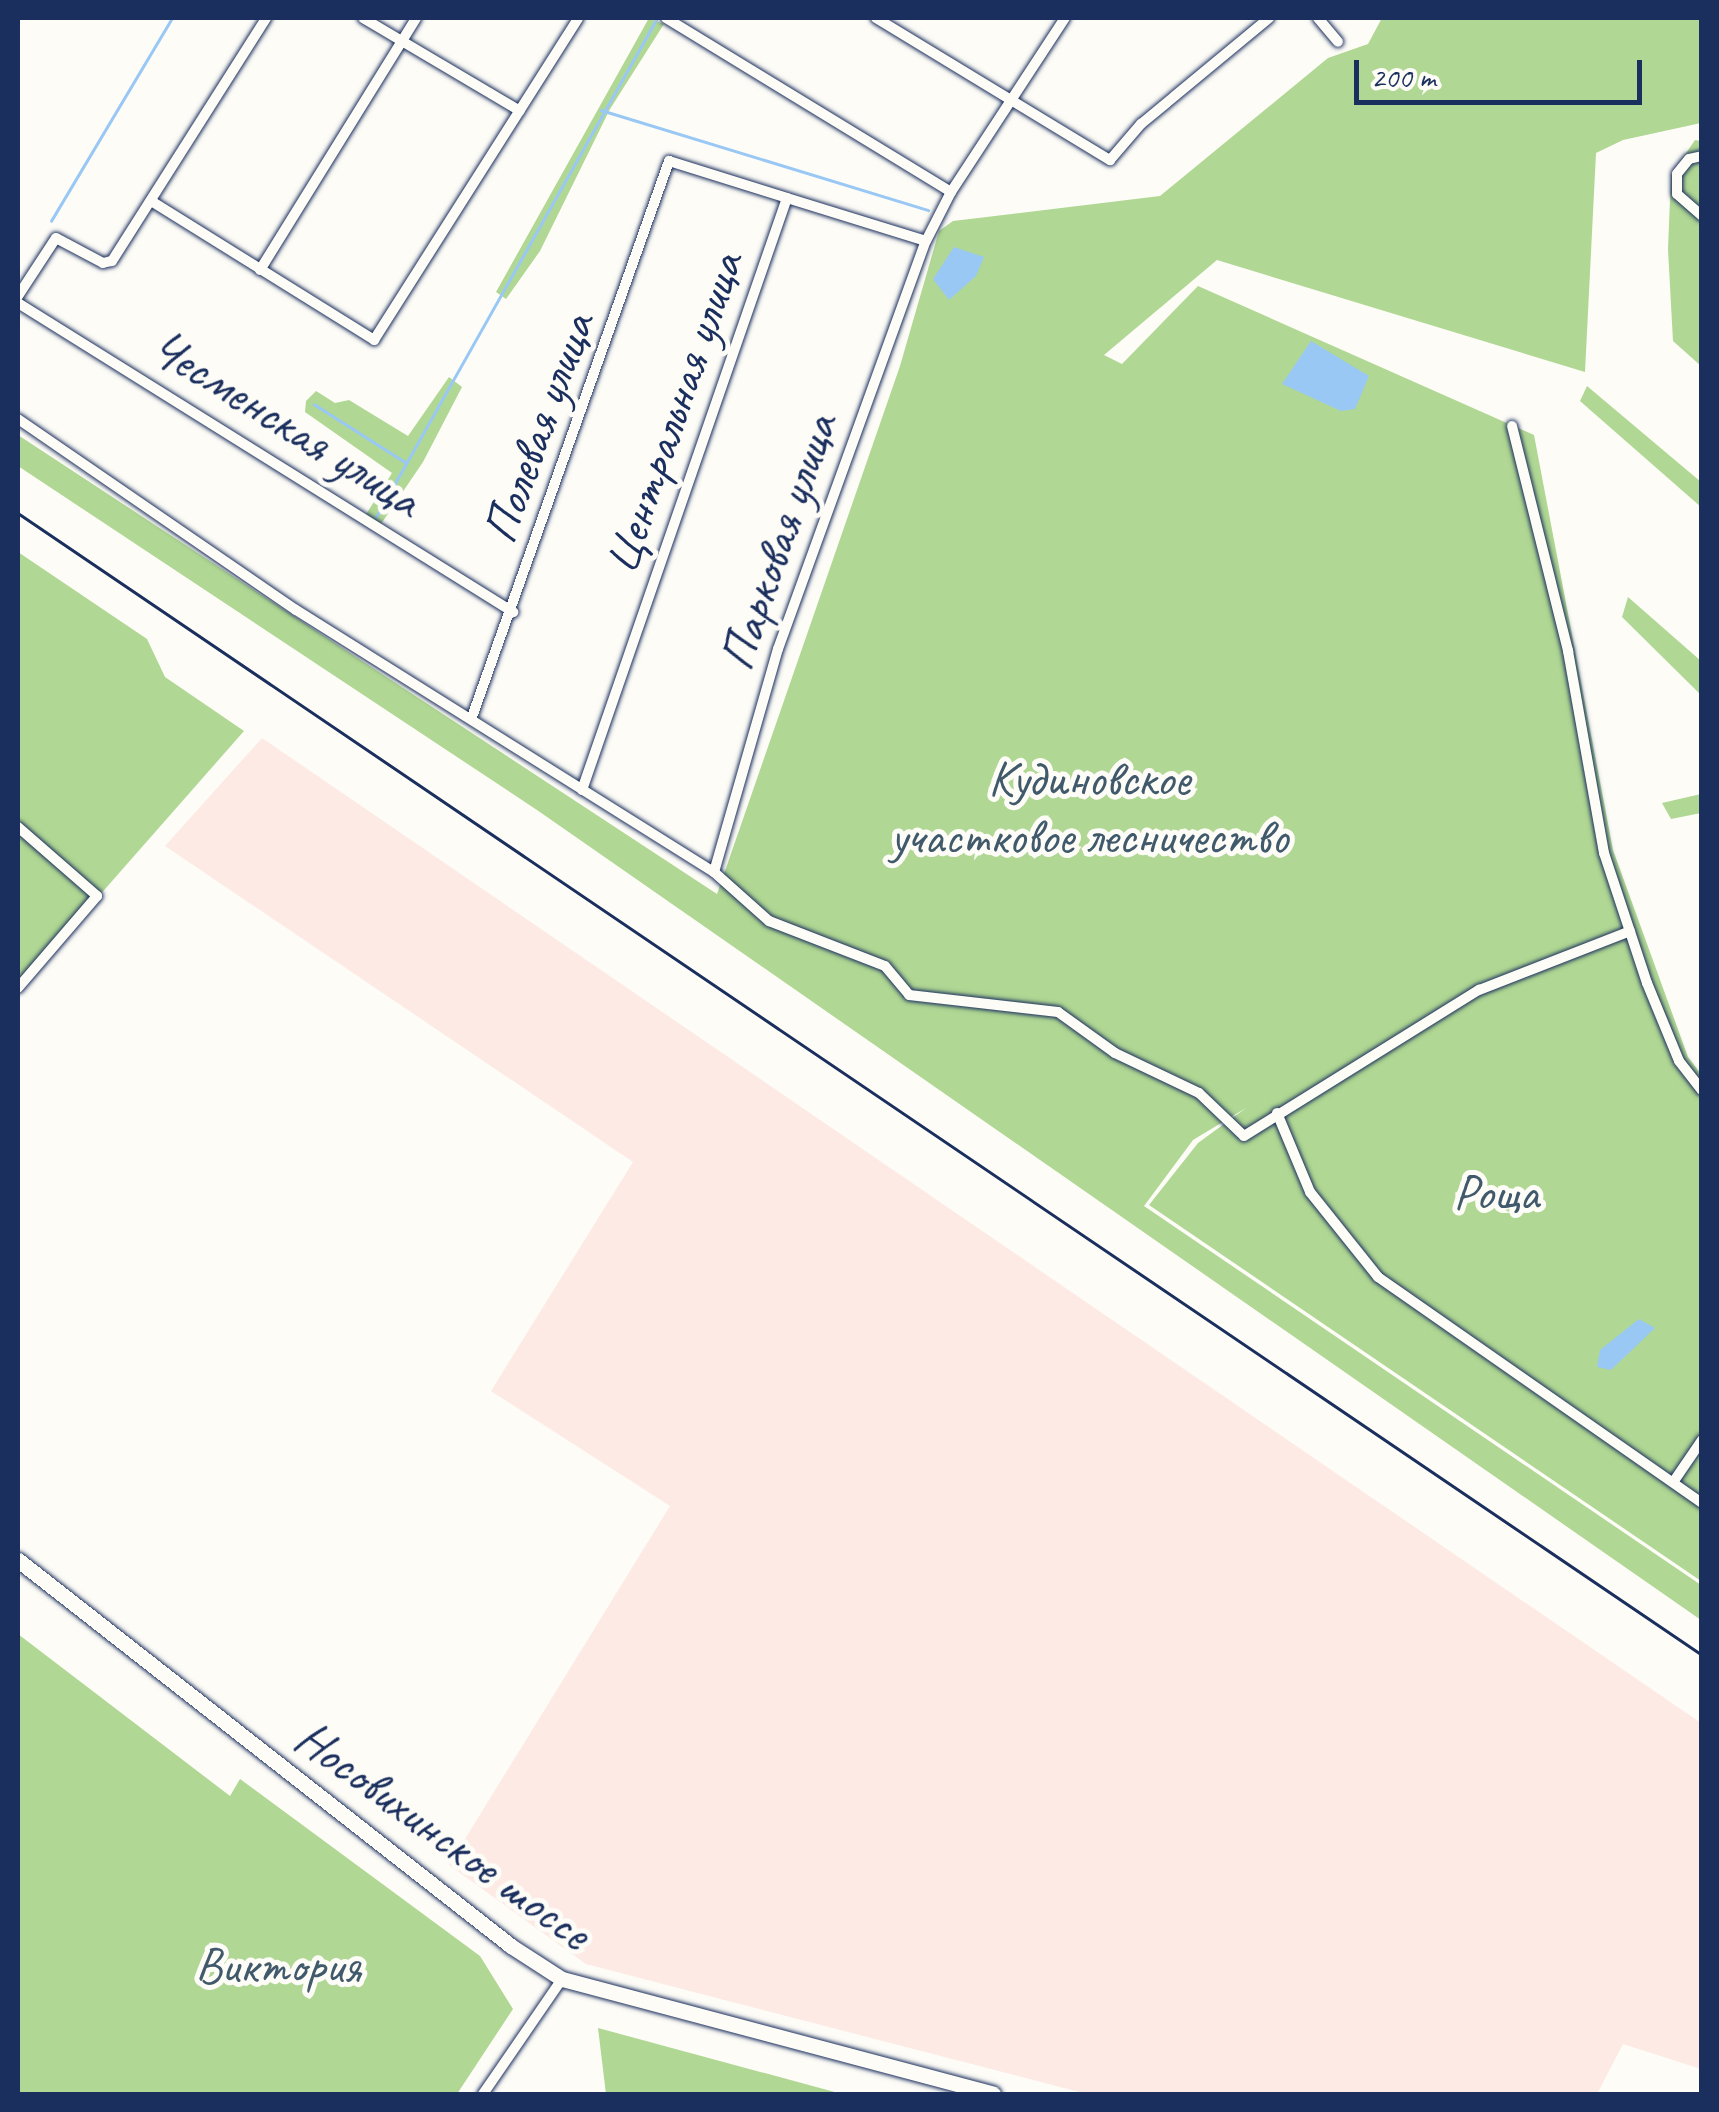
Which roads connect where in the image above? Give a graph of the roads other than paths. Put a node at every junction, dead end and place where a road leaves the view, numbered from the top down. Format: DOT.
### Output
graph roads {
  1 [pos="266,18"];
  2 [pos="362,18"];
  3 [pos="416,18"];
  4 [pos="578,18"];
  5 [pos="666,18"];
  6 [pos="876,18"];
  7 [pos="1065,18"];
  8 [pos="1270,18"];
  9 [pos="1318,18"];
  10 [pos="400,42"];
  11 [pos="1338,42"];
  12 [pos="1011,102"];
  13 [pos="520,111"];
  14 [pos="1702,156"];
  15 [pos="951,192"];
  16 [pos="787,198"];
  17 [pos="151,201"];
  18 [pos="1702,216"];
  19 [pos="926,241"];
  20 [pos="260,270"];
  21 [pos="18,300"];
  22 [pos="18,419"];
  23 [pos="1512,426"];
  24 [pos="512,612"];
  25 [pos="472,717"];
  26 [pos="582,790"];
  27 [pos="18,828"];
  28 [pos="714,872"];
  29 [pos="1630,931"];
  30 [pos="18,988"];
  31 [pos="1702,1090"];
  32 [pos="1277,1114"];
  33 [pos="1702,1440"];
  34 [pos="1674,1481"];
  35 [pos="1702,1503"];
  36 [pos="18,1560"];
  37 [pos="562,1979"];
  38 [pos="482,2094"];
  39 [pos="993,2094"];
  1 -- 17 [label="street"];
  2 -- 10 [label="street"];
  3 -- 10 [label="street"];
  4 -- 13 [label="street"];
  5 -- 15 [label="street"];
  6 -- 12 [label="street"];
  7 -- 12 [label="street, Парковая улица"];
  8 -- 12 [label="street"];
  9 -- 11 [label="street"];
  10 -- 13 [label="street"];
  10 -- 20 [label="street"];
  12 -- 15 [label="street, Парковая улица"];
  13 -- 20 [label="street"];
  14 -- 18 [label="street"];
  15 -- 19 [label="street, Парковая улица"];
  16 -- 19 [label="street, Центральная улица"];
  16 -- 24 [label="street, Полевая улица"];
  16 -- 26 [label="street, Центральная улица"];
  17 -- 20 [label="street"];
  17 -- 21 [label="street"];
  19 -- 28 [label="street, Парковая улица"];
  21 -- 24 [label="street, Чесменская улица"];
  22 -- 25 [label="street"];
  23 -- 29 [label="street"];
  24 -- 25 [label="street, Полевая улица"];
  25 -- 26 [label="street"];
  26 -- 28 [label="street"];
  27 -- 30 [label="street"];
  28 -- 32 [label="street"];
  29 -- 31 [label="street"];
  29 -- 32 [label="street"];
  32 -- 34 [label="street"];
  33 -- 34 [label="street"];
  34 -- 35 [label="street"];
  36 -- 37 [label="main road, Носовихинское шоссе"];
  37 -- 38 [label="street"];
  37 -- 39 [label="main road, Носовихинское шоссе"];
}
